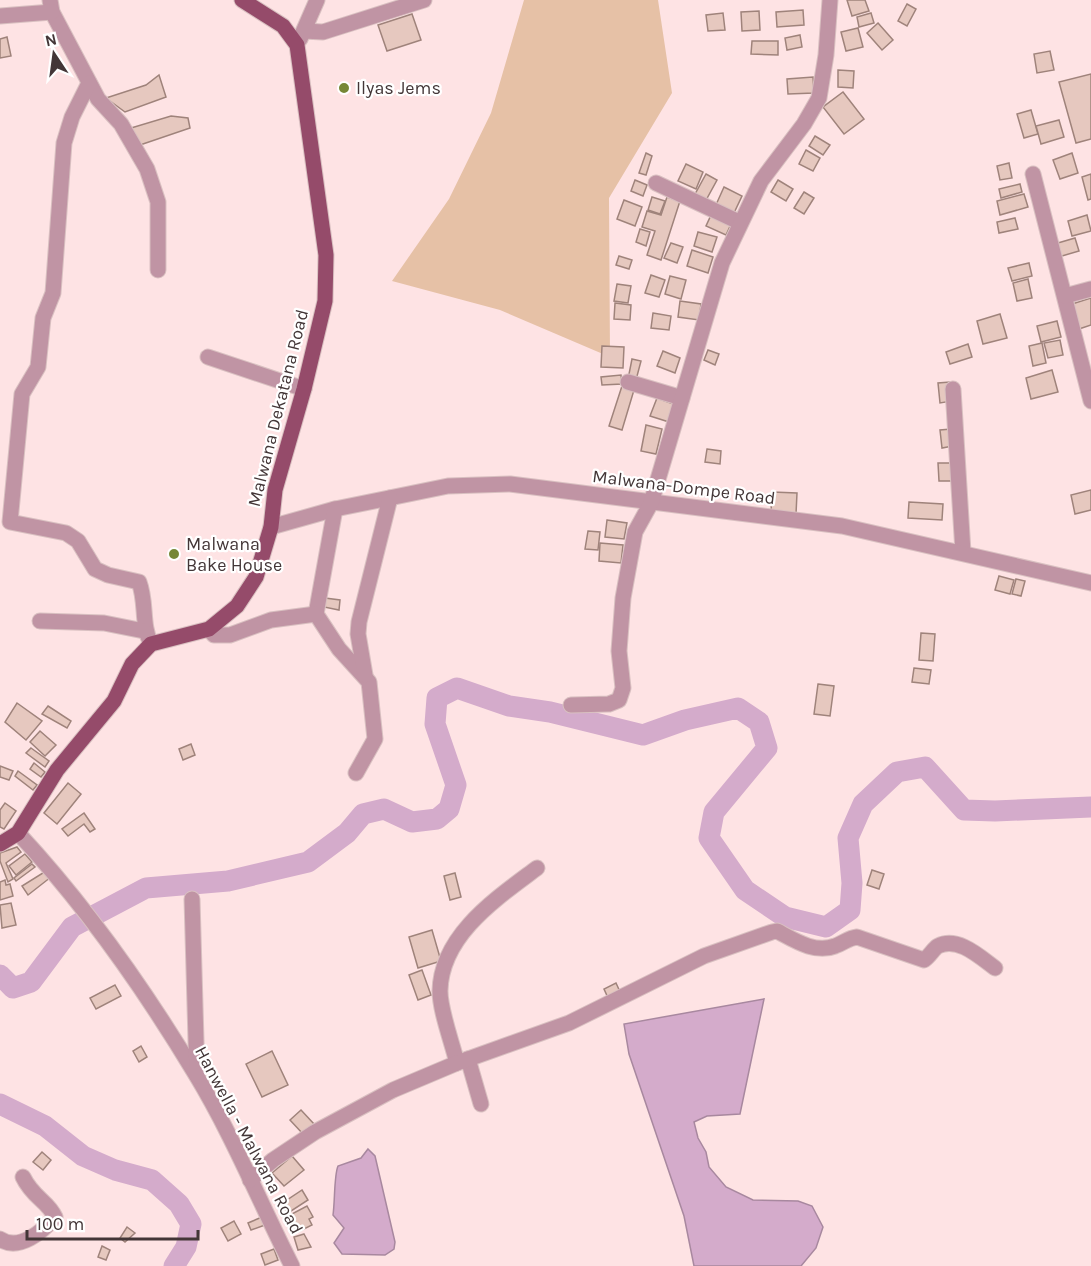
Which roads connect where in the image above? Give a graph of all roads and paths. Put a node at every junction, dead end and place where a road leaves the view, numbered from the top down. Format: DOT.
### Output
graph roads {
  1 [pos="242,0"];
  2 [pos="316,0"];
  3 [pos="424,0"];
  4 [pos="830,0"];
  5 [pos="51,6"];
  6 [pos="0,16"];
  7 [pos="300,38"];
  8 [pos="89,82"];
  9 [pos="1033,174"];
  10 [pos="656,183"];
  11 [pos="740,222"];
  12 [pos="158,270"];
  13 [pos="1091,290"];
  14 [pos="1065,296"];
  15 [pos="208,357"];
  16 [pos="628,382"];
  17 [pos="953,388"];
  18 [pos="304,389"];
  19 [pos="682,399"];
  20 [pos="1091,401"];
  21 [pos="390,498"];
  22 [pos="651,503"];
  23 [pos="335,509"];
  24 [pos="5,522"];
  25 [pos="271,527"];
  26 [pos="963,552"];
  27 [pos="1091,583"];
  28 [pos="316,614"];
  29 [pos="40,621"];
  30 [pos="209,628"];
  31 [pos="148,638"];
  32 [pos="365,675"];
  33 [pos="571,705"];
  34 [pos="356,773"];
  35 [pos="18,833"];
  36 [pos="0,843"];
  37 [pos="537,868"];
  38 [pos="192,899"];
  39 [pos="995,968"];
  40 [pos="463,1061"];
  41 [pos="197,1076"];
  42 [pos="481,1104"];
  43 [pos="23,1177"];
  44 [pos="250,1180"];
  45 [pos="0,1239"];
  46 [pos="292,1266"];
  1 -- 7 [label="main road"];
  2 -- 7 [label="street"];
  3 -- 7 [label="street"];
  4 -- 11 [label="street"];
  5 -- 6 [label="street"];
  5 -- 8 [label="street"];
  7 -- 18 [label="main road, Malwana Dekatana Road"];
  8 -- 12 [label="street"];
  8 -- 24 [label="street"];
  9 -- 14 [label="street"];
  10 -- 11 [label="street"];
  11 -- 19 [label="street"];
  13 -- 14 [label="street"];
  14 -- 20 [label="street"];
  15 -- 18 [label="street"];
  16 -- 19 [label="street"];
  17 -- 26 [label="street"];
  18 -- 25 [label="main road, Malwana Dekatana Road"];
  19 -- 22 [label="street"];
  21 -- 22 [label="street, Malwana-Dompe Road"];
  21 -- 23 [label="street, Malwana-Dompe Road"];
  21 -- 32 [label="street"];
  22 -- 26 [label="street, Malwana-Dompe Road"];
  22 -- 33 [label="street"];
  23 -- 25 [label="street, Malwana-Dompe Road"];
  23 -- 28 [label="street"];
  24 -- 31 [label="street"];
  25 -- 30 [label="main road, Malwana Dekatana Road"];
  26 -- 27 [label="street, Malwana-Dompe Road"];
  28 -- 30 [label="street"];
  28 -- 32 [label="street"];
  29 -- 31 [label="street"];
  30 -- 31 [label="main road, Malwana Dekatana Road"];
  31 -- 35 [label="main road"];
  32 -- 34 [label="street"];
  35 -- 36 [label="main road"];
  35 -- 41 [label="street, Hanwella - Malwana Road"];
  37 -- 40 [label="street"];
  38 -- 41 [label="street"];
  39 -- 40 [label="street"];
  40 -- 42 [label="street"];
  40 -- 44 [label="street"];
  41 -- 44 [label="street, Hanwella - Malwana Road"];
  43 -- 45 [label="street"];
  44 -- 46 [label="street, Hanwella - Malwana Road"];
}
